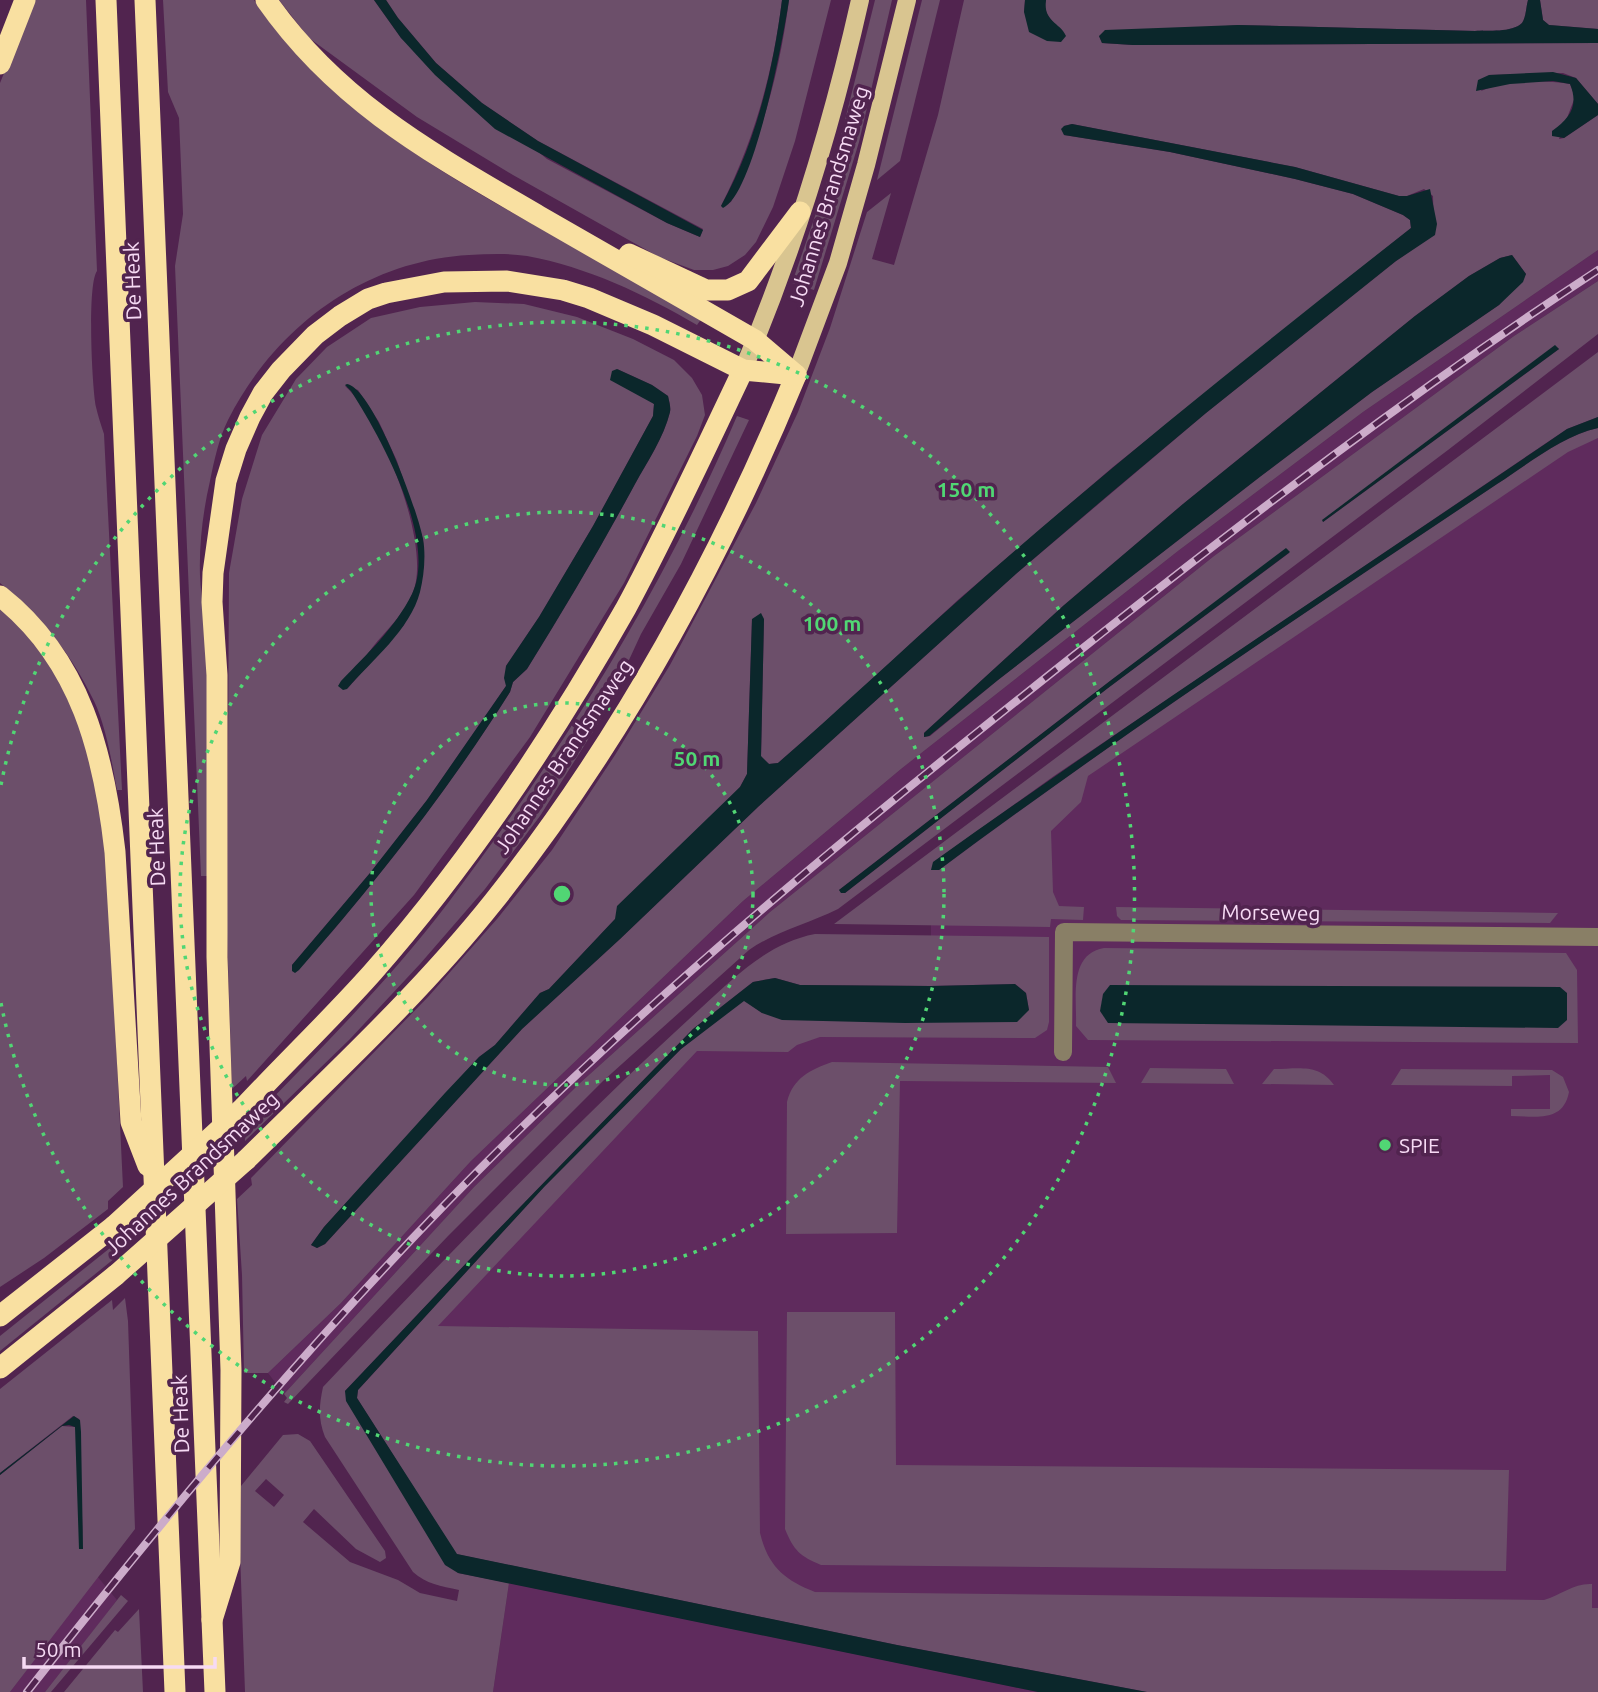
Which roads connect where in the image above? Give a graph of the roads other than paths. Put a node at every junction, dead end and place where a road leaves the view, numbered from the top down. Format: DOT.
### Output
graph roads {
  1 [pos="25,0"];
  2 [pos="106,0"];
  3 [pos="145,0"];
  4 [pos="266,0"];
  5 [pos="860,0"];
  6 [pos="907,0"];
  7 [pos="0,64"];
  8 [pos="800,212"];
  9 [pos="586,243"];
  10 [pos="755,340"];
  11 [pos="743,370"];
  12 [pos="796,375"];
  13 [pos="0,596"];
  14 [pos="1598,937"];
  15 [pos="1063,1052"];
  16 [pos="154,1183"];
  17 [pos="0,1316"];
  18 [pos="0,1368"];
  19 [pos="212,1620"];
  20 [pos="175,1692"];
  21 [pos="215,1692"];
  1 -- 7 [label="highway"];
  2 -- 16 [label="highway, De Heak"];
  3 -- 19 [label="highway, De Heak"];
  4 -- 9 [label="highway"];
  5 -- 8 [label="main road, Johannes Brandsmaweg"];
  6 -- 12 [label="main road, Johannes Brandsmaweg"];
  8 -- 9 [label="highway"];
  8 -- 10 [label="main road, Johannes Brandsmaweg"];
  9 -- 10 [label="highway"];
  10 -- 11 [label="main road, Johannes Brandsmaweg"];
  10 -- 12 [label="highway"];
  11 -- 12 [label="highway"];
  11 -- 17 [label="highway, Johannes Brandsmaweg, bridge"];
  11 -- 19 [label="highway"];
  12 -- 18 [label="highway, Johannes Brandsmaweg, bridge"];
  13 -- 16 [label="highway"];
  14 -- 15 [label="street, Morseweg"];
  16 -- 20 [label="highway, De Heak"];
  19 -- 21 [label="highway, De Heak"];
}
